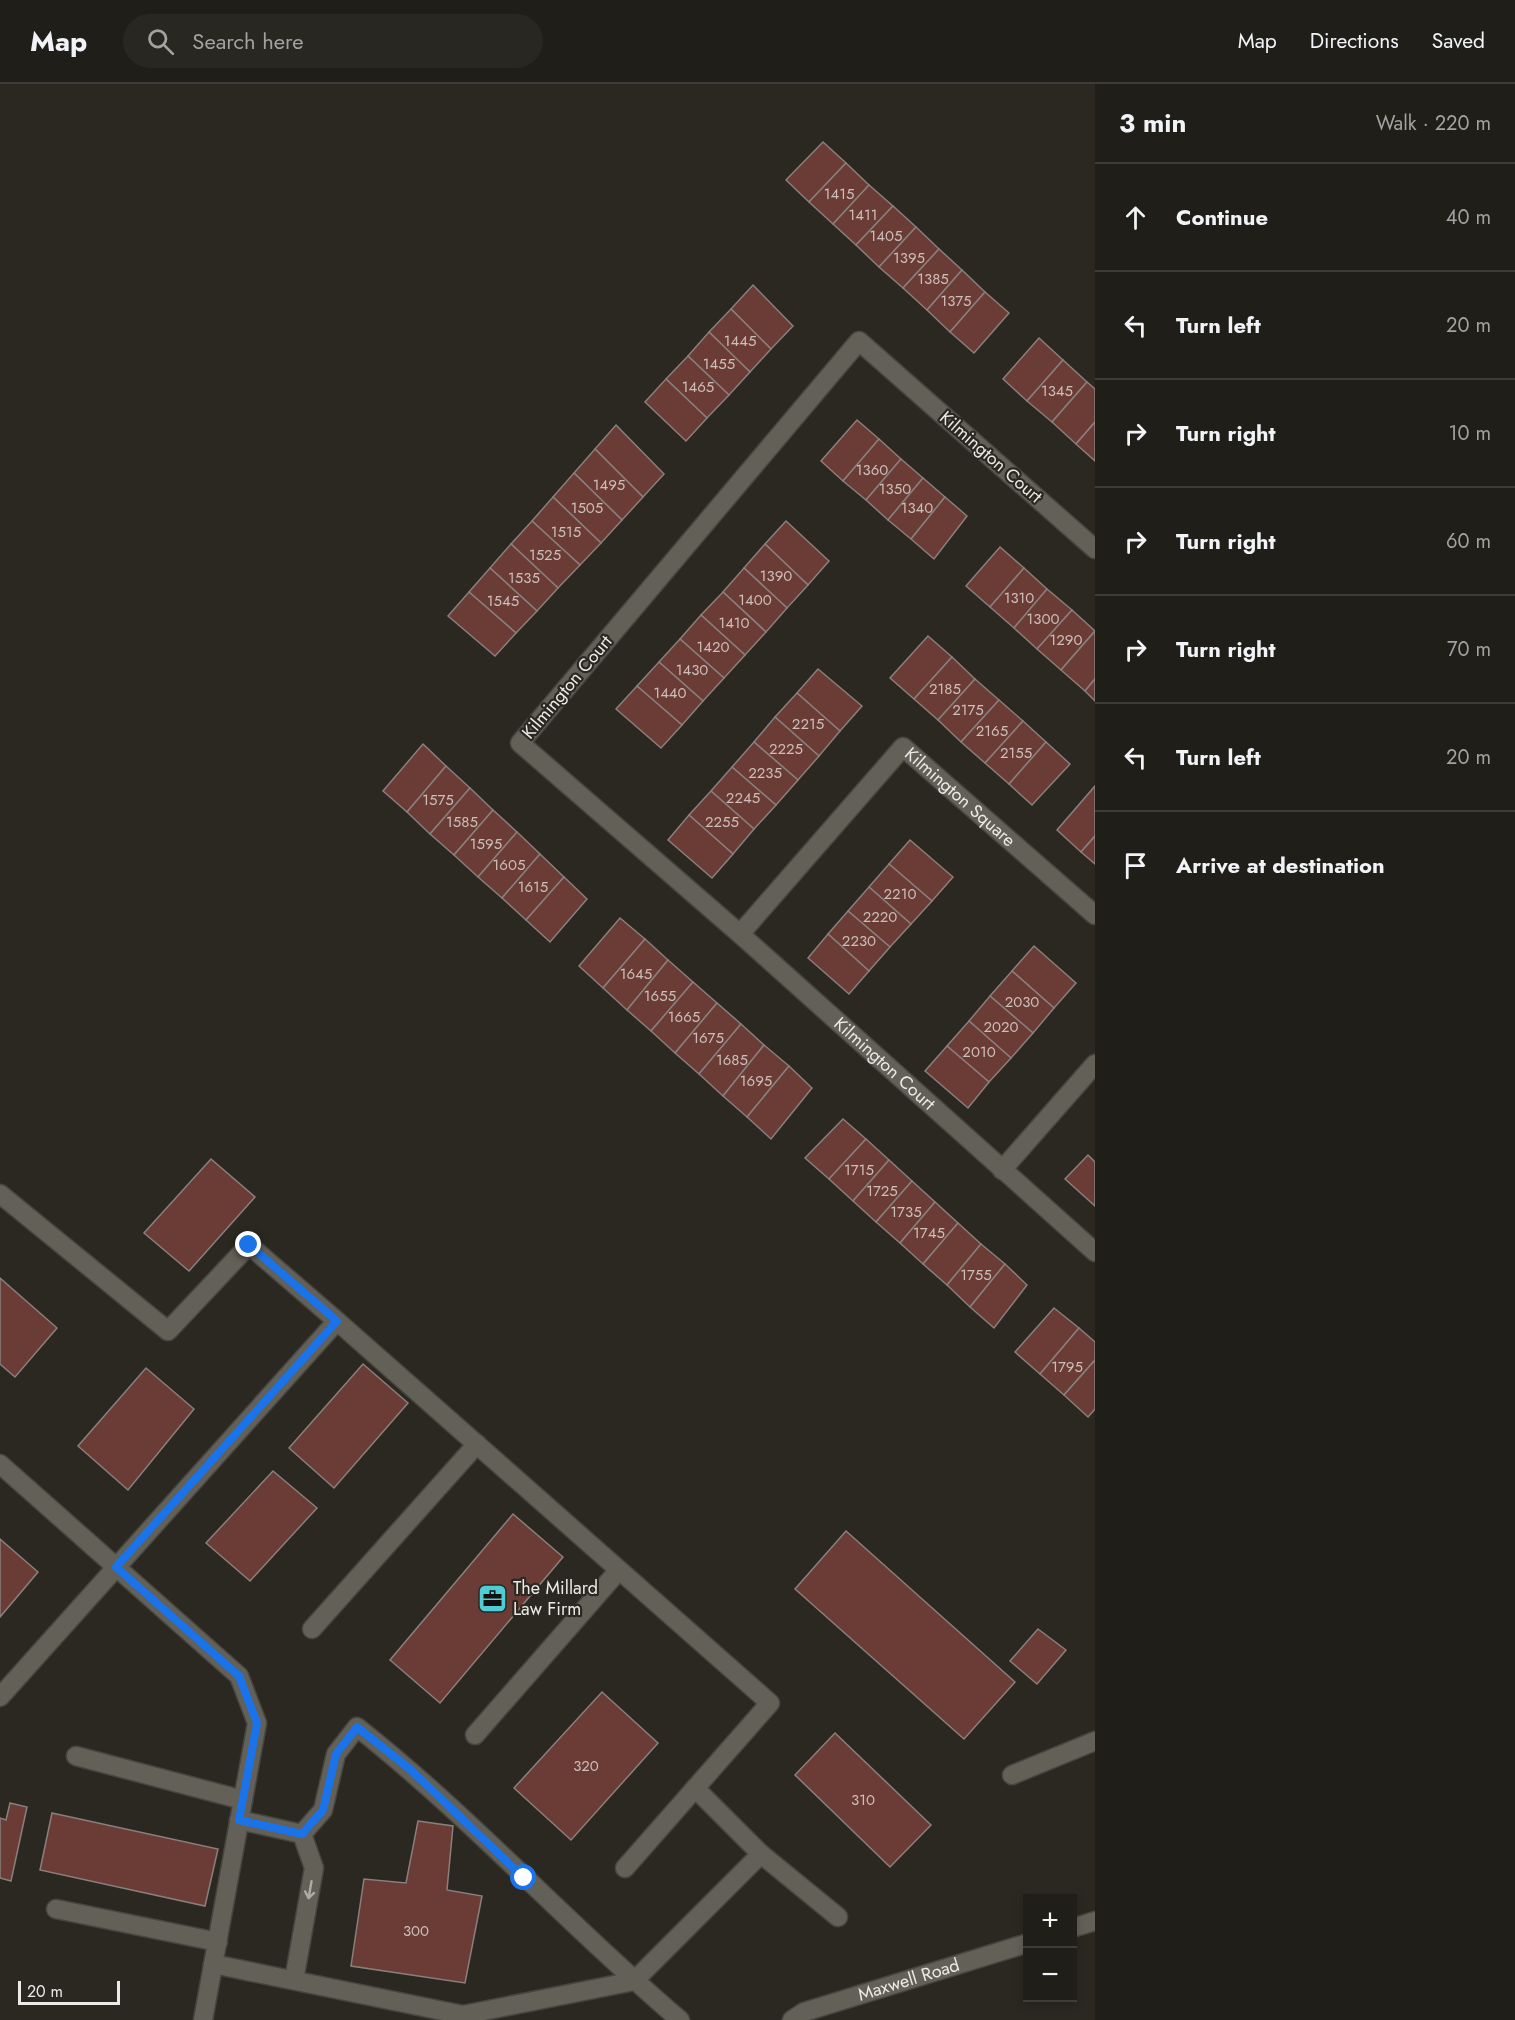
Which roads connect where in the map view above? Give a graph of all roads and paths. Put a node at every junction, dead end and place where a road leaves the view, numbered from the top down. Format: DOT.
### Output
graph roads {
  1 [pos="1095,549"];
  2 [pos="1095,915"];
  3 [pos="740,934"];
  4 [pos="1095,1064"];
  5 [pos="1002,1170"];
  6 [pos="0,1194"];
  7 [pos="1095,1252"];
  8 [pos="337,1321"];
  9 [pos="477,1444"];
  10 [pos="0,1464"];
  11 [pos="116,1567"];
  12 [pos="620,1570"];
  13 [pos="312,1629"];
  14 [pos="0,1697"];
  15 [pos="475,1735"];
  16 [pos="1095,1741"];
  17 [pos="76,1756"];
  18 [pos="1012,1775"];
  19 [pos="695,1788"];
  20 [pos="243,1800"];
  21 [pos="239,1820"];
  22 [pos="302,1834"];
  23 [pos="761,1854"];
  24 [pos="625,1868"];
  25 [pos="56,1909"];
  26 [pos="838,1917"];
  27 [pos="1095,1921"];
  28 [pos="1077,1927"];
  29 [pos="1077,1928"];
  30 [pos="1095,1932"];
  31 [pos="218,1942"];
  32 [pos="1023,1944"];
  33 [pos="213,1964"];
  34 [pos="294,1980"];
  35 [pos="634,1981"];
  36 [pos="203,2020"];
  37 [pos="680,2020"];
  38 [pos="792,2020"];
  1 -- 3 [label="street, Kilmington Court"];
  2 -- 3 [label="street, Kilmington Square"];
  3 -- 5 [label="street, Kilmington Court"];
  4 -- 5 [label="street"];
  5 -- 7 [label="street, Kilmington Court"];
  6 -- 8 [label="street"];
  8 -- 9 [label="street"];
  8 -- 11 [label="street"];
  9 -- 12 [label="street"];
  9 -- 13 [label="street"];
  10 -- 11 [label="street"];
  11 -- 14 [label="street"];
  11 -- 20 [label="street"];
  12 -- 15 [label="street"];
  12 -- 19 [label="street"];
  16 -- 18 [label="street"];
  17 -- 20 [label="street"];
  19 -- 23 [label="street"];
  19 -- 24 [label="street"];
  20 -- 21 [label="street"];
  21 -- 22 [label="street"];
  21 -- 31 [label="street"];
  22 -- 34 [label="street, one-way"];
  22 -- 35 [label="street"];
  23 -- 26 [label="street"];
  23 -- 35 [label="street"];
  25 -- 31 [label="street"];
  27 -- 28 [label="street"];
  29 -- 30 [label="street"];
  31 -- 33 [label="street"];
  32 -- 38 [label="street, Maxwell Road"];
  33 -- 34 [label="street"];
  33 -- 36 [label="street"];
  34 -- 35 [label="street"];
  35 -- 37 [label="street"];
}
